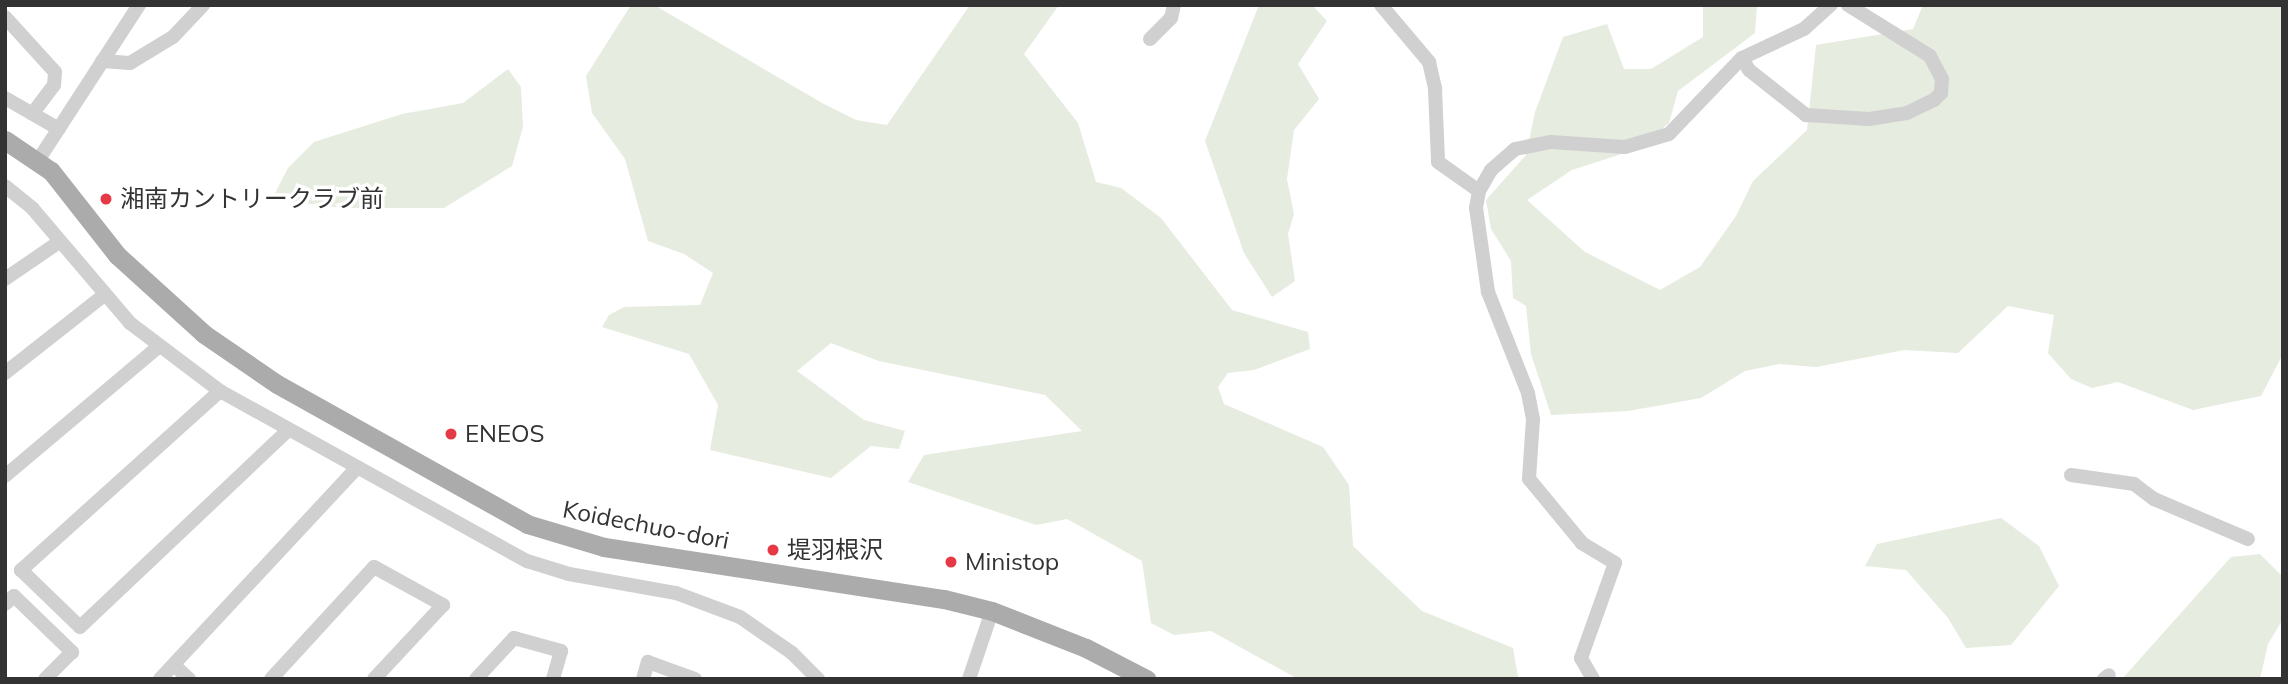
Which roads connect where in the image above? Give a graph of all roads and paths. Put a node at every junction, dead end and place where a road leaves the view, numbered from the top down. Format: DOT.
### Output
graph roads {
  1 [pos="139,5"];
  2 [pos="203,5"];
  3 [pos="1174,5"];
  4 [pos="1381,5"];
  5 [pos="1831,5"];
  6 [pos="1848,5"];
  7 [pos="5,17"];
  8 [pos="1150,39"];
  9 [pos="1742,58"];
  10 [pos="102,61"];
  11 [pos="5,99"];
  12 [pos="32,114"];
  13 [pos="59,129"];
  14 [pos="5,140"];
  15 [pos="39,159"];
  16 [pos="7,188"];
  17 [pos="1479,191"];
  18 [pos="59,242"];
  19 [pos="5,279"];
  20 [pos="103,296"];
  21 [pos="158,347"];
  22 [pos="5,373"];
  23 [pos="220,391"];
  24 [pos="288,430"];
  25 [pos="357,468"];
  26 [pos="2071,475"];
  27 [pos="5,477"];
  28 [pos="2248,539"];
  29 [pos="5,604"];
  30 [pos="992,611"];
  31 [pos="174,665"];
  32 [pos="45,679"];
  33 [pos="160,679"];
  34 [pos="189,679"];
  35 [pos="271,679"];
  36 [pos="374,679"];
  37 [pos="476,679"];
  38 [pos="553,679"];
  39 [pos="643,679"];
  40 [pos="695,679"];
  41 [pos="818,679"];
  42 [pos="969,679"];
  43 [pos="1146,679"];
  44 [pos="1593,679"];
  1 -- 10 [label="street"];
  2 -- 10 [label="street"];
  3 -- 8 [label="street"];
  4 -- 17 [label="street"];
  5 -- 9 [label="street"];
  6 -- 9 [label="street"];
  7 -- 12 [label="street"];
  9 -- 17 [label="street"];
  10 -- 13 [label="street"];
  11 -- 12 [label="street"];
  12 -- 13 [label="street"];
  13 -- 15 [label="street"];
  14 -- 15 [label="main road"];
  15 -- 30 [label="main road, Koidechuo-dori"];
  16 -- 18 [label="street"];
  17 -- 44 [label="street"];
  18 -- 19 [label="street"];
  18 -- 20 [label="street"];
  20 -- 21 [label="street"];
  20 -- 22 [label="street"];
  21 -- 23 [label="street"];
  21 -- 27 [label="street"];
  23 -- 24 [label="street"];
  23 -- 24 [label="street"];
  24 -- 25 [label="street"];
  25 -- 31 [label="street"];
  25 -- 41 [label="street"];
  26 -- 28 [label="street"];
  29 -- 32 [label="street"];
  30 -- 42 [label="street"];
  30 -- 43 [label="main road, Koidechuo-dori"];
  31 -- 33 [label="street"];
  31 -- 34 [label="street"];
  35 -- 36 [label="street"];
  37 -- 38 [label="street"];
  39 -- 40 [label="street"];
}
